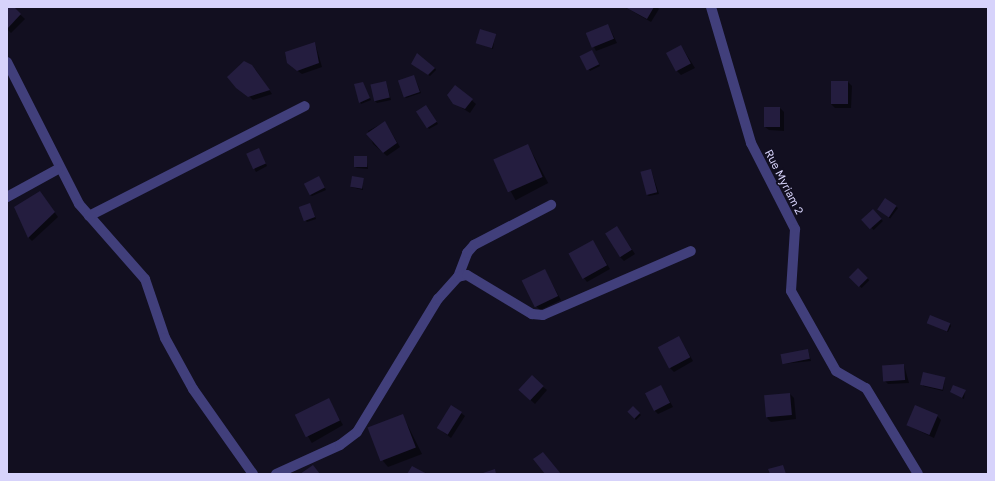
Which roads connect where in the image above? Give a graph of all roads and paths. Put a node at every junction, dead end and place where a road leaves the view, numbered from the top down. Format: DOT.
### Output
graph roads {
  1 [pos="711,7"];
  2 [pos="7,62"];
  3 [pos="305,106"];
  4 [pos="58,169"];
  5 [pos="7,197"];
  6 [pos="551,205"];
  7 [pos="89,216"];
  8 [pos="691,251"];
  9 [pos="458,277"];
  10 [pos="253,474"];
  11 [pos="276,474"];
  12 [pos="918,474"];
  1 -- 12 [label="street, Rue Myriam 2"];
  2 -- 4 [label="street"];
  3 -- 7 [label="street"];
  4 -- 5 [label="street"];
  4 -- 7 [label="street"];
  6 -- 9 [label="street"];
  7 -- 10 [label="street"];
  8 -- 9 [label="street"];
  9 -- 11 [label="street"];
}
